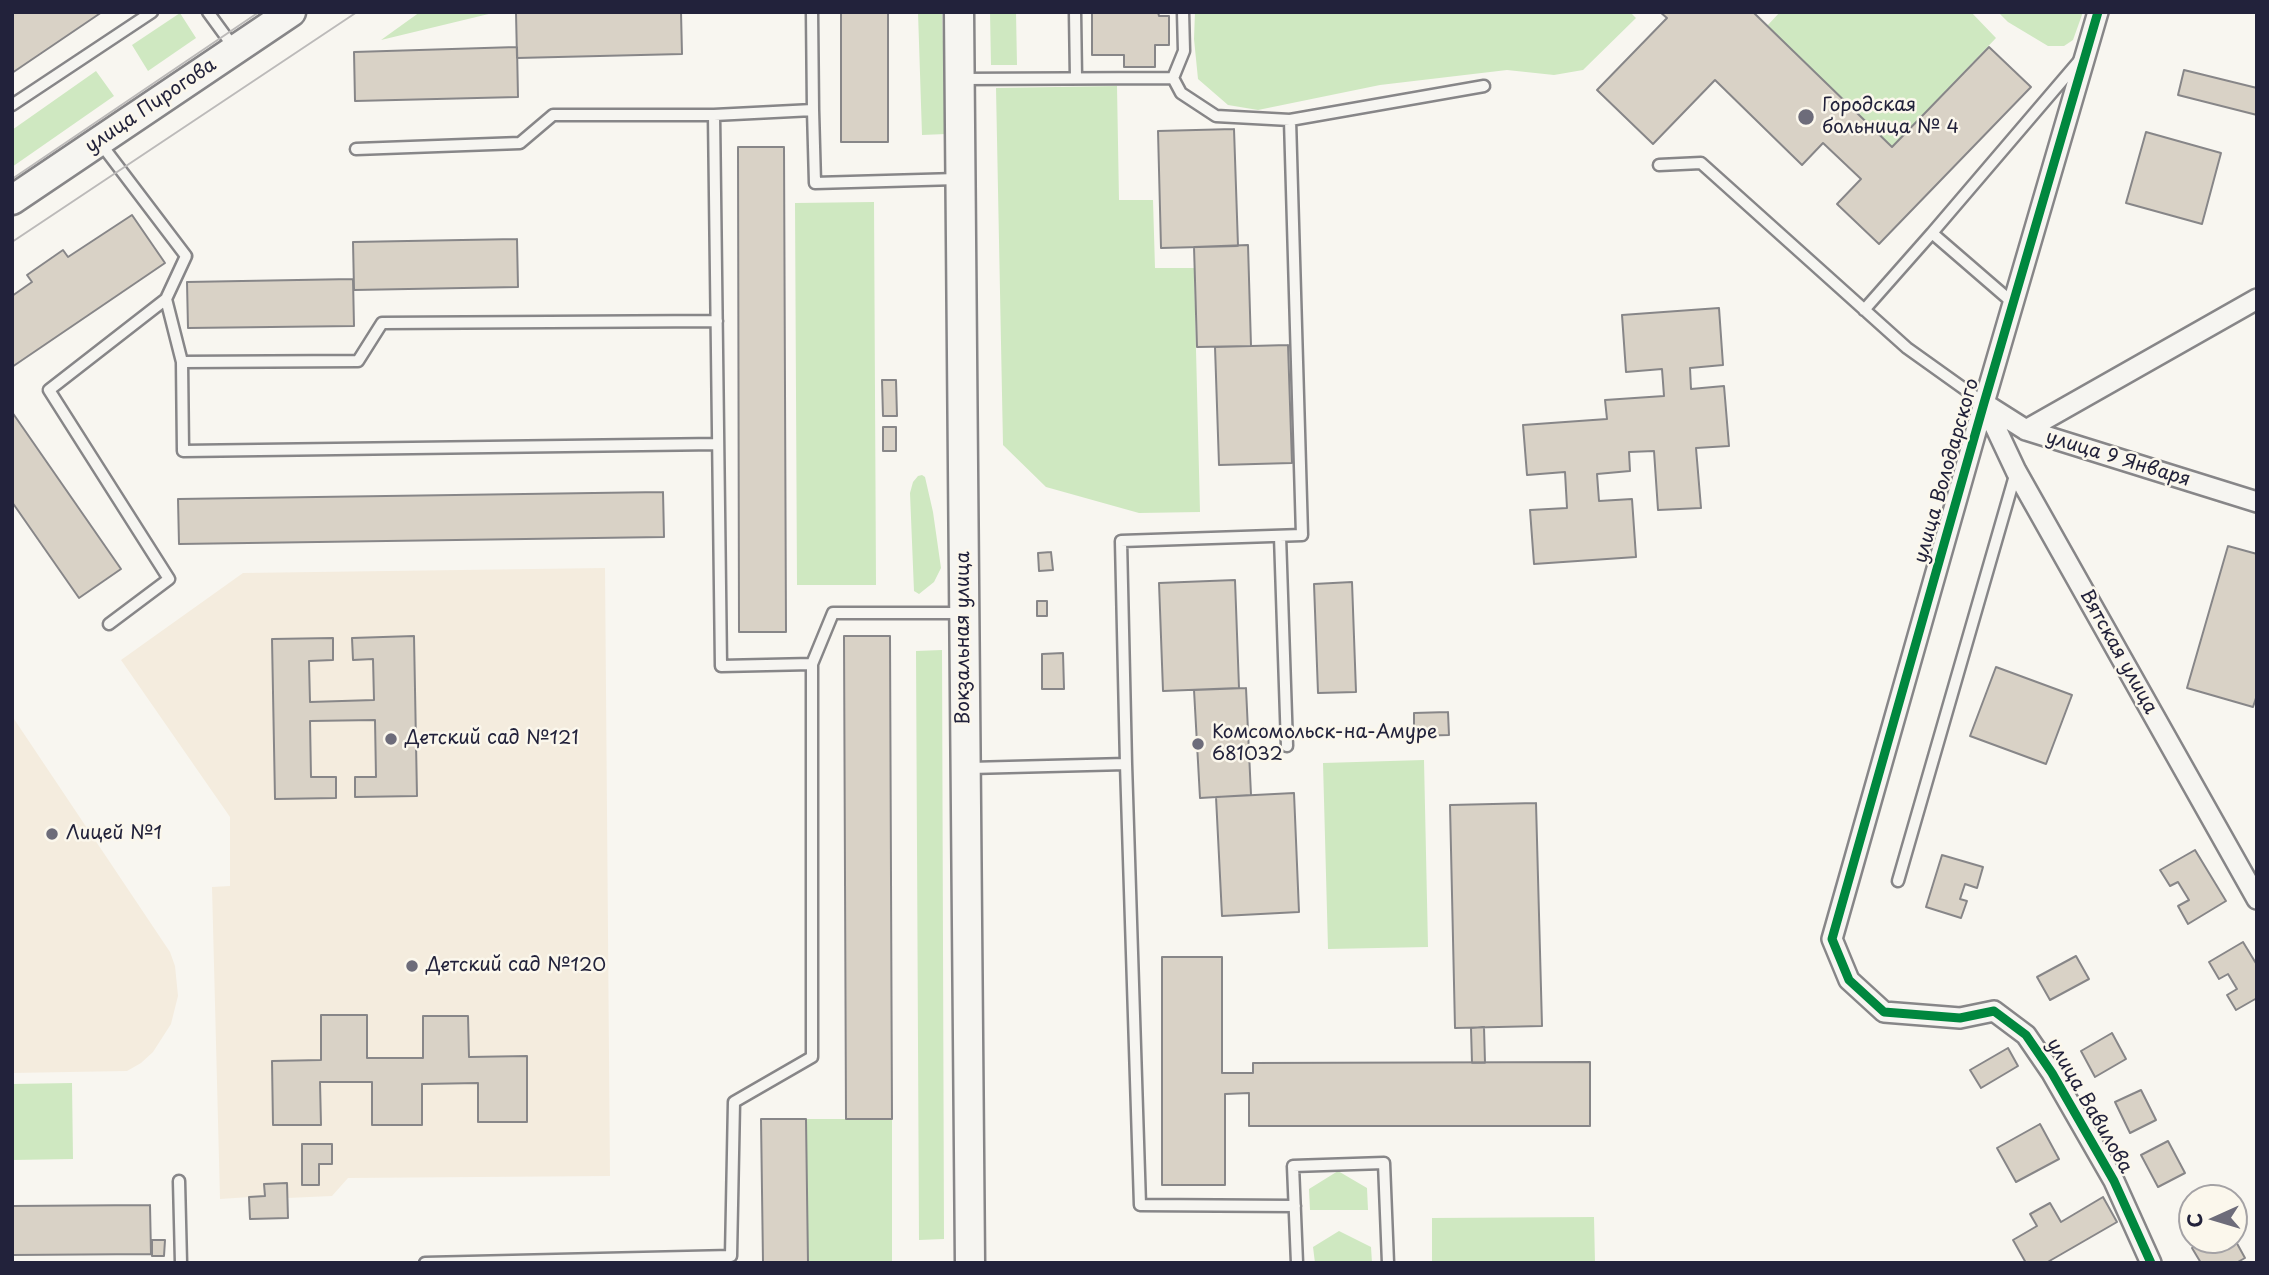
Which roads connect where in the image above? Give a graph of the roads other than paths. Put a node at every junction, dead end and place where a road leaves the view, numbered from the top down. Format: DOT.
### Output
graph roads {
  1 [pos="152,12"];
  2 [pos="208,12"];
  3 [pos="291,12"];
  4 [pos="812,12"];
  5 [pos="959,12"];
  6 [pos="1075,12"];
  7 [pos="1183,12"];
  8 [pos="2098,12"];
  9 [pos="235,50"];
  10 [pos="2086,53"];
  11 [pos="1076,78"];
  12 [pos="1172,78"];
  13 [pos="960,79"];
  14 [pos="1484,86"];
  15 [pos="12,105"];
  16 [pos="813,110"];
  17 [pos="714,115"];
  18 [pos="1290,120"];
  19 [pos="99,141"];
  20 [pos="356,149"];
  21 [pos="1659,165"];
  22 [pos="961,179"];
  23 [pos="12,200"];
  24 [pos="1932,233"];
  25 [pos="166,299"];
  26 [pos="2257,299"];
  27 [pos="2013,303"];
  28 [pos="1864,310"];
  29 [pos="717,321"];
  30 [pos="181,362"];
  31 [pos="1984,403"];
  32 [pos="2026,430"];
  33 [pos="718,444"];
  34 [pos="2016,471"];
  35 [pos="2257,502"];
  36 [pos="1280,536"];
  37 [pos="964,613"];
  38 [pos="108,624"];
  39 [pos="812,664"];
  40 [pos="1287,746"];
  41 [pos="1126,764"];
  42 [pos="966,768"];
  43 [pos="1898,881"];
  44 [pos="2257,899"];
  45 [pos="1832,940"];
  46 [pos="180,1181"];
  47 [pos="1295,1206"];
  48 [pos="181,1263"];
  49 [pos="425,1263"];
  50 [pos="970,1263"];
  51 [pos="1297,1263"];
  52 [pos="1388,1263"];
  53 [pos="2151,1263"];
  1 -- 15 [label="lane"];
  2 -- 9 [label="lane"];
  3 -- 9 [label="main road, улица Пирогова"];
  4 -- 16 [label="lane"];
  5 -- 13 [label="main road, Вокзальная улица"];
  6 -- 11 [label="lane"];
  7 -- 12 [label="lane"];
  8 -- 10 [label="street, улица Володарского"];
  9 -- 19 [label="main road, улица Пирогова"];
  10 -- 24 [label="lane"];
  10 -- 27 [label="street, улица Володарского"];
  11 -- 12 [label="lane"];
  11 -- 13 [label="lane"];
  12 -- 18 [label="lane"];
  13 -- 22 [label="main road, Вокзальная улица"];
  14 -- 18 [label="lane"];
  16 -- 17 [label="lane"];
  16 -- 22 [label="lane"];
  17 -- 20 [label="lane"];
  17 -- 29 [label="lane"];
  18 -- 36 [label="lane"];
  19 -- 23 [label="main road, улица Пирогова"];
  19 -- 25 [label="lane"];
  21 -- 28 [label="lane"];
  22 -- 37 [label="main road, Вокзальная улица"];
  24 -- 27 [label="lane"];
  24 -- 28 [label="lane"];
  25 -- 30 [label="lane"];
  25 -- 38 [label="lane"];
  26 -- 32 [label="street"];
  27 -- 31 [label="street, улица Володарского"];
  28 -- 31 [label="lane"];
  29 -- 30 [label="lane"];
  29 -- 33 [label="lane"];
  30 -- 33 [label="lane"];
  31 -- 32 [label="street, улица 9 Января"];
  31 -- 34 [label="street, Вятская улица"];
  31 -- 45 [label="street, улица Володарского"];
  32 -- 35 [label="street, улица 9 Января"];
  33 -- 39 [label="lane"];
  34 -- 43 [label="lane"];
  34 -- 44 [label="street, Вятская улица"];
  36 -- 40 [label="lane"];
  36 -- 41 [label="lane"];
  37 -- 39 [label="lane"];
  37 -- 42 [label="main road, Вокзальная улица"];
  39 -- 49 [label="lane"];
  41 -- 42 [label="lane"];
  41 -- 47 [label="lane"];
  42 -- 50 [label="main road, Вокзальная улица"];
  45 -- 53 [label="street, улица Вавилова"];
  46 -- 48 [label="lane"];
  47 -- 51 [label="lane"];
  47 -- 52 [label="lane"];
}
